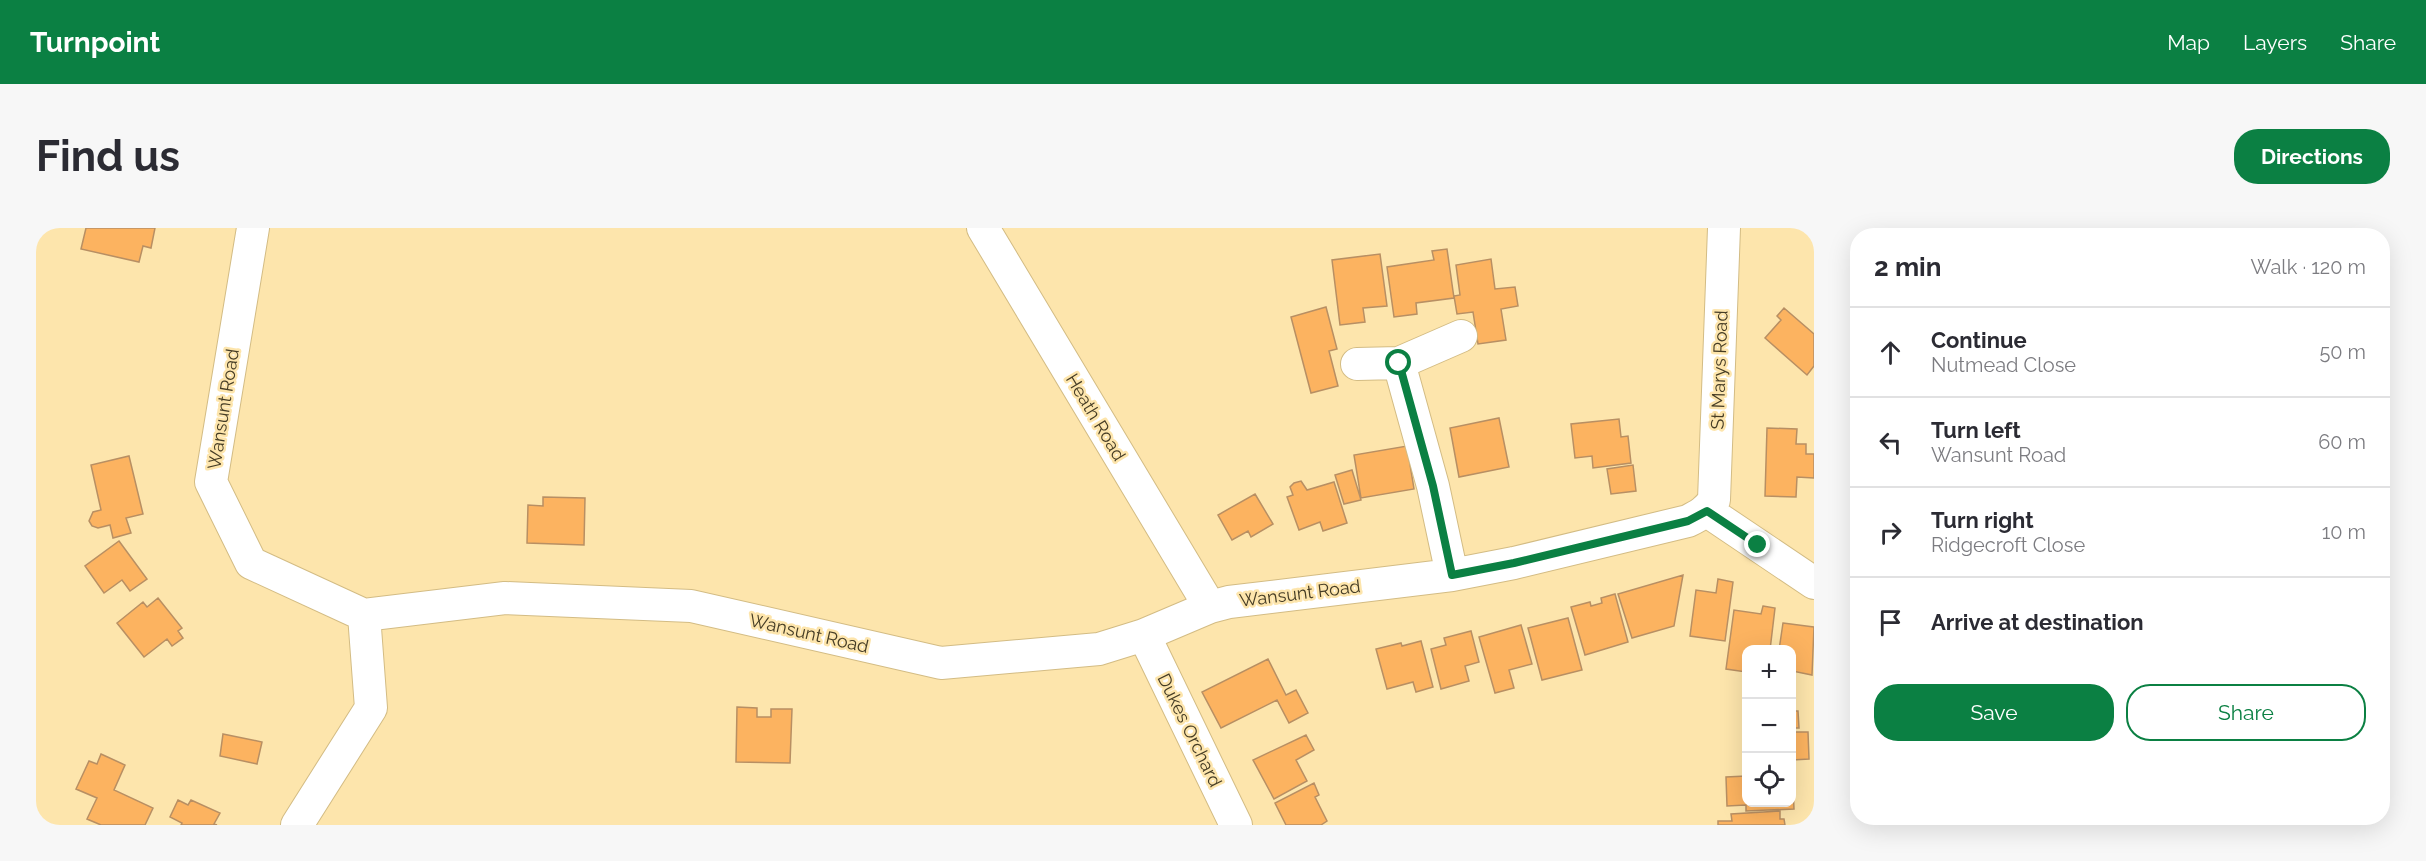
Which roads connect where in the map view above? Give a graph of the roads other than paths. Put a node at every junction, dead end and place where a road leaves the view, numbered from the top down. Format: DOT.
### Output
graph roads {
  1 [pos="253,228"];
  2 [pos="983,228"];
  3 [pos="1725,228"];
  4 [pos="1461,336"];
  5 [pos="1399,363"];
  6 [pos="1357,364"];
  7 [pos="1707,511"];
  8 [pos="1452,575"];
  9 [pos="1814,583"];
  10 [pos="1210,607"];
  11 [pos="364,615"];
  12 [pos="1144,635"];
  13 [pos="297,825"];
  14 [pos="1236,825"];
  1 -- 11 [label="street, Wansunt Road"];
  2 -- 10 [label="street, Heath Road"];
  3 -- 7 [label="street, St Marys Road"];
  4 -- 5 [label="street"];
  5 -- 6 [label="street"];
  5 -- 8 [label="street"];
  7 -- 8 [label="street, Wansunt Road"];
  7 -- 9 [label="street"];
  8 -- 10 [label="street, Wansunt Road"];
  10 -- 12 [label="street, Wansunt Road"];
  11 -- 12 [label="street, Wansunt Road"];
  11 -- 13 [label="street"];
  12 -- 14 [label="street, Dukes Orchard"];
}
